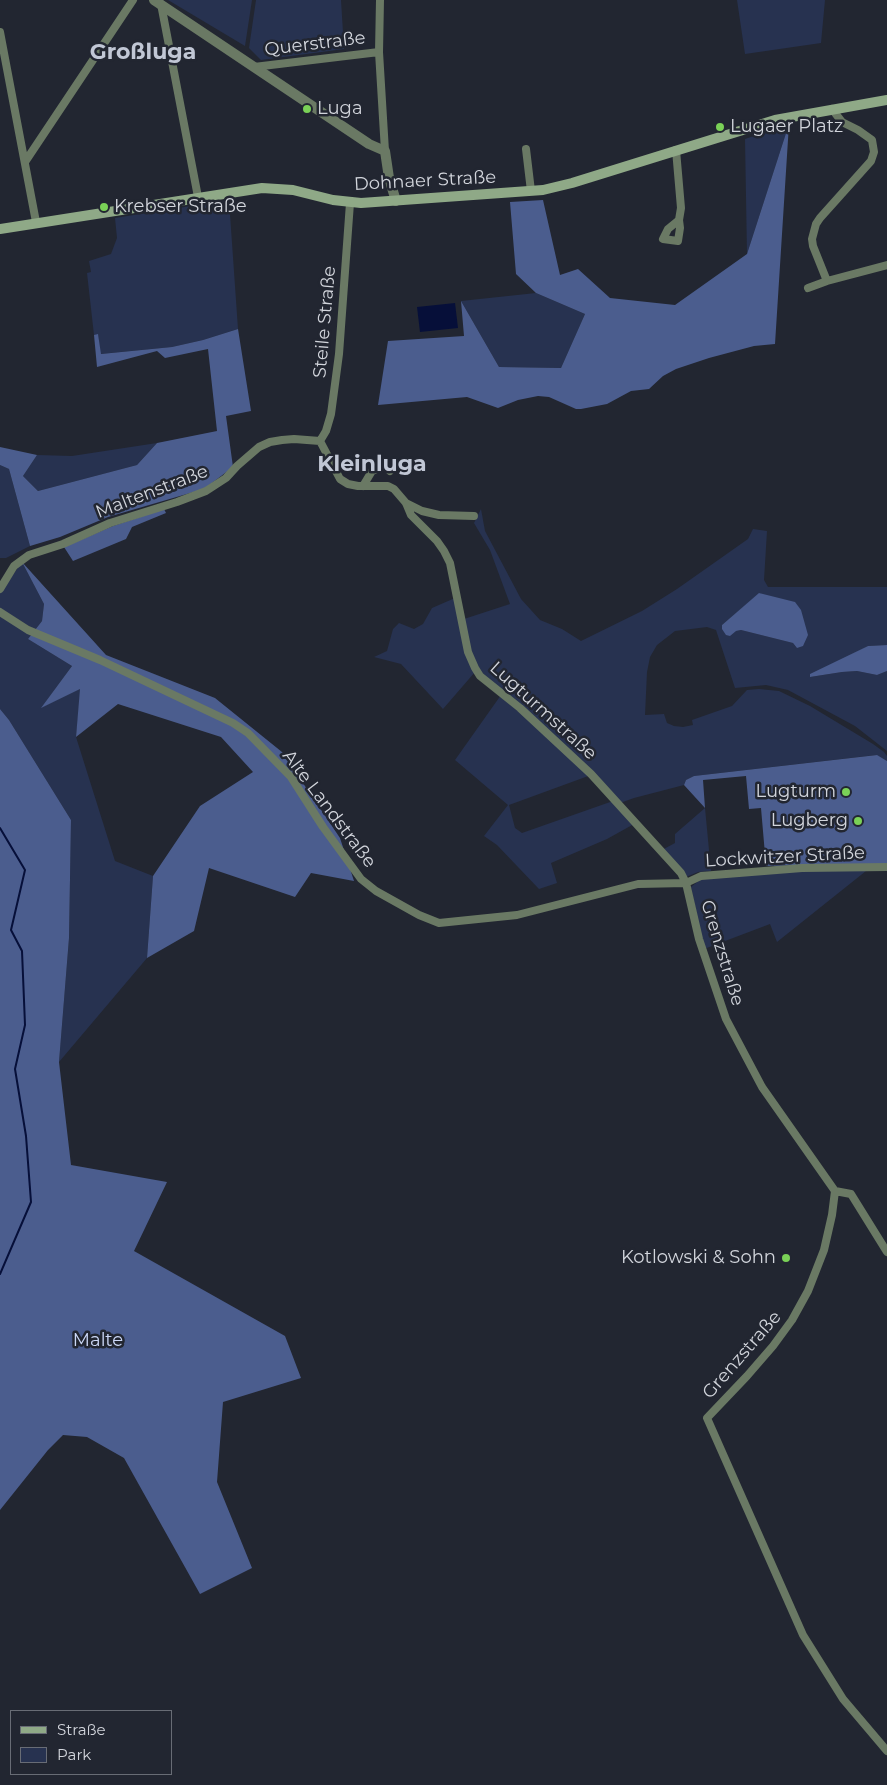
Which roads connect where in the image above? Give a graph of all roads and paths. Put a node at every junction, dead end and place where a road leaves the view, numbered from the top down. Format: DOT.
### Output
graph roads {
  1 [pos="133,0"];
  2 [pos="380,0"];
  3 [pos="158,2"];
  4 [pos="0,32"];
  5 [pos="380,52"];
  6 [pos="254,67"];
  7 [pos="887,100"];
  8 [pos="832,109"];
  9 [pos="526,149"];
  10 [pos="676,150"];
  11 [pos="385,151"];
  12 [pos="25,162"];
  13 [pos="531,191"];
  14 [pos="198,198"];
  15 [pos="396,201"];
  16 [pos="350,203"];
  17 [pos="679,220"];
  18 [pos="36,222"];
  19 [pos="0,228"];
  20 [pos="887,265"];
  21 [pos="827,281"];
  22 [pos="808,288"];
  23 [pos="320,441"];
  24 [pos="390,471"];
  25 [pos="363,486"];
  26 [pos="406,503"];
  27 [pos="474,516"];
  28 [pos="0,589"];
  29 [pos="0,612"];
  30 [pos="887,867"];
  31 [pos="686,883"];
  32 [pos="835,1191"];
  33 [pos="887,1252"];
  34 [pos="887,1751"];
  1 -- 12 [label="street"];
  2 -- 5 [label="street"];
  3 -- 6 [label="street"];
  3 -- 14 [label="street"];
  4 -- 12 [label="street"];
  5 -- 6 [label="street, Querstraße"];
  5 -- 11 [label="street"];
  6 -- 11 [label="street"];
  7 -- 8 [label="main road, Dohnaer Straße"];
  8 -- 10 [label="main road, Dohnaer Straße"];
  8 -- 21 [label="street"];
  9 -- 13 [label="street"];
  10 -- 13 [label="main road, Dohnaer Straße"];
  10 -- 17 [label="street"];
  11 -- 15 [label="street"];
  12 -- 18 [label="street"];
  13 -- 15 [label="main road, Dohnaer Straße"];
  14 -- 16 [label="main road, Dohnaer Straße"];
  14 -- 18 [label="main road, Dohnaer Straße"];
  15 -- 16 [label="main road, Dohnaer Straße"];
  16 -- 23 [label="street, Steile Straße"];
  18 -- 19 [label="main road, Dohnaer Straße"];
  20 -- 21 [label="street"];
  21 -- 22 [label="street"];
  23 -- 25 [label="street"];
  23 -- 28 [label="street, Maltenstraße"];
  24 -- 25 [label="street"];
  25 -- 26 [label="street, Lugturmstraße"];
  26 -- 27 [label="street"];
  26 -- 31 [label="street, Lugturmstraße"];
  29 -- 31 [label="street, Alte Landstraße"];
  30 -- 31 [label="street, Lockwitzer Straße"];
  31 -- 32 [label="street, Grenzstraße"];
  32 -- 33 [label="street"];
  32 -- 34 [label="street, Grenzstraße"];
}
